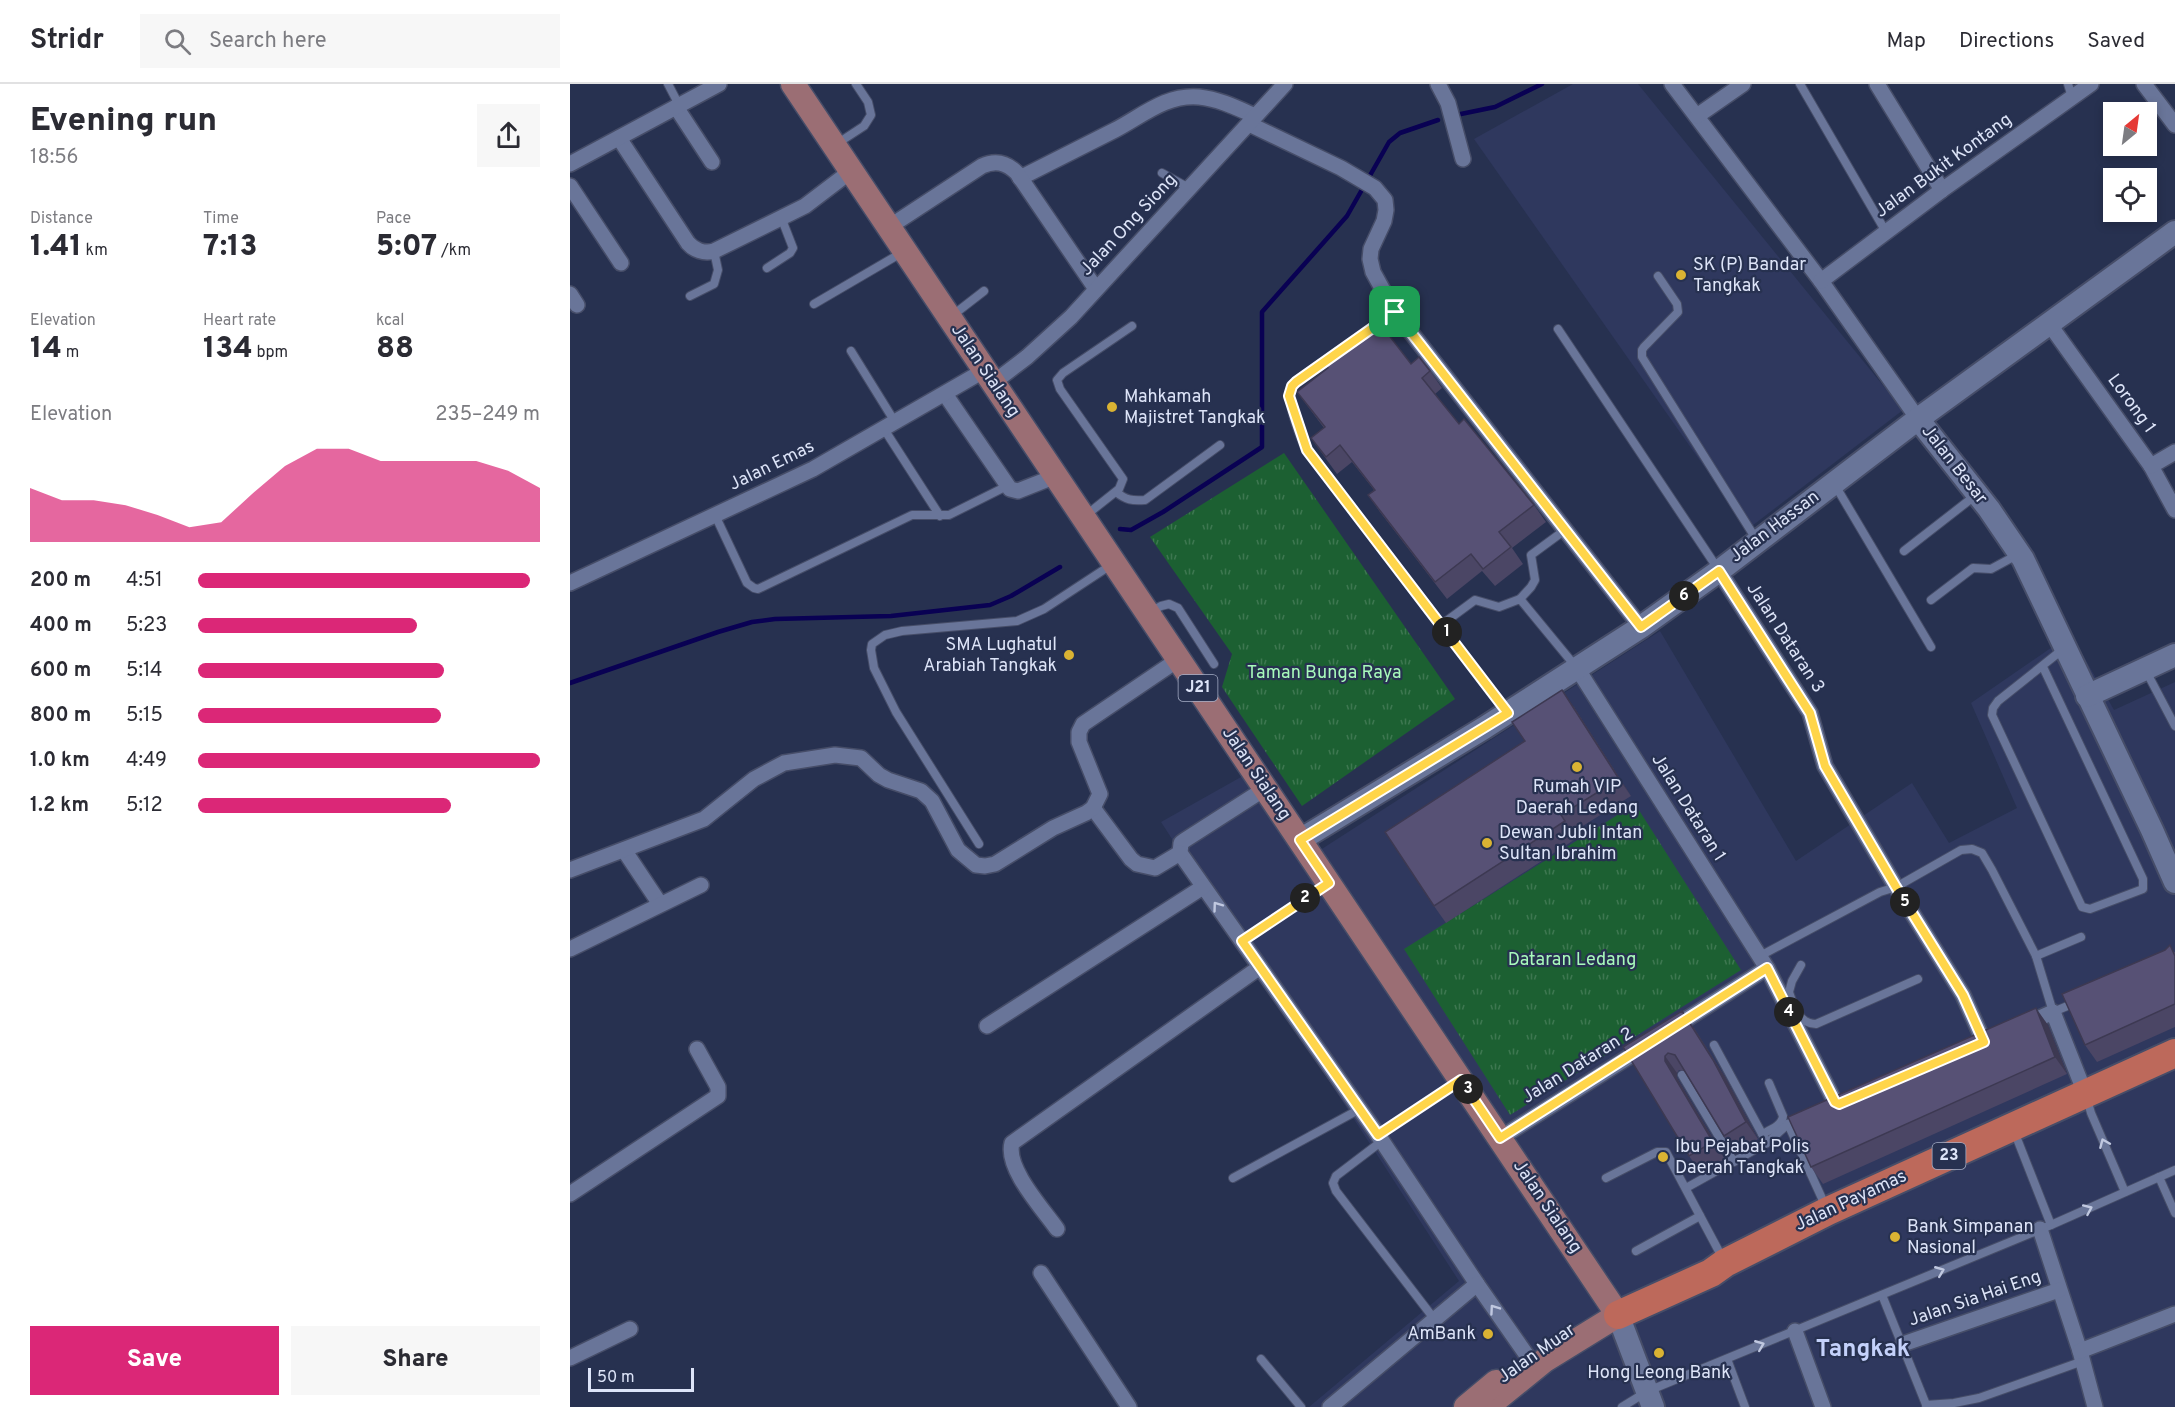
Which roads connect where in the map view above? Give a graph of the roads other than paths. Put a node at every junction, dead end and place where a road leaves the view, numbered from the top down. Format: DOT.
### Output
graph roads {
  1 [pos="668,84"];
  2 [pos="719,84"];
  3 [pos="793,84"];
  4 [pos="856,84"];
  5 [pos="1285,84"];
  6 [pos="1438,84"];
  7 [pos="1672,84"];
  8 [pos="1743,84"];
  9 [pos="1800,84"];
  10 [pos="1877,84"];
  11 [pos="2091,84"];
  12 [pos="2144,84"];
  13 [pos="2070,91"];
  14 [pos="678,106"];
  15 [pos="1697,116"];
  16 [pos="1252,120"];
  17 [pos="2175,125"];
  18 [pos="619,138"];
  19 [pos="834,146"];
  20 [pos="1463,159"];
  21 [pos="712,162"];
  22 [pos="570,164"];
  23 [pos="851,171"];
  24 [pos="1162,173"];
  25 [pos="1020,178"];
  26 [pos="570,186"];
  27 [pos="1189,188"];
  28 [pos="1942,190"];
  29 [pos="781,217"];
  30 [pos="889,227"];
  31 [pos="1886,232"];
  32 [pos="2175,232"];
  33 [pos="905,251"];
  34 [pos="714,252"];
  35 [pos="621,263"];
  36 [pos="767,268"];
  37 [pos="1658,276"];
  38 [pos="1821,281"];
  39 [pos="1096,289"];
  40 [pos="984,291"];
  41 [pos="690,296"];
  42 [pos="814,304"];
  43 [pos="1395,312"];
  44 [pos="950,318"];
  45 [pos="2050,325"];
  46 [pos="1132,326"];
  47 [pos="1558,329"];
  48 [pos="851,351"];
  49 [pos="989,377"];
  50 [pos="945,394"];
  51 [pos="1918,419"];
  52 [pos="890,426"];
  53 [pos="1220,445"];
  54 [pos="2175,452"];
  55 [pos="2151,466"];
  56 [pos="1056,476"];
  57 [pos="1833,483"];
  58 [pos="1007,486"];
  59 [pos="1116,492"];
  60 [pos="1977,494"];
  61 [pos="2175,510"];
  62 [pos="715,515"];
  63 [pos="940,516"];
  64 [pos="1084,517"];
  65 [pos="1565,530"];
  66 [pos="1757,541"];
  67 [pos="1904,551"];
  68 [pos="2019,553"];
  69 [pos="1114,563"];
  70 [pos="1719,571"];
  71 [pos="570,583"];
  72 [pos="1521,599"];
  73 [pos="1931,600"];
  74 [pos="1148,613"];
  75 [pos="1441,625"];
  76 [pos="1641,627"];
  77 [pos="1931,647"];
  78 [pos="2066,648"];
  79 [pos="2175,655"];
  80 [pos="1179,659"];
  81 [pos="1214,664"];
  82 [pos="2043,667"];
  83 [pos="1577,668"];
  84 [pos="2145,669"];
  85 [pos="2087,696"];
  86 [pos="1508,713"];
  87 [pos="2175,726"];
  88 [pos="1266,788"];
  89 [pos="1093,808"];
  90 [pos="1300,840"];
  91 [pos="979,844"];
  92 [pos="624,850"];
  93 [pos="1179,853"];
  94 [pos="570,870"];
  95 [pos="2175,882"];
  96 [pos="1329,883"];
  97 [pos="701,885"];
  98 [pos="1203,887"];
  99 [pos="1896,887"];
  100 [pos="660,904"];
  101 [pos="2082,937"];
  102 [pos="1242,941"];
  103 [pos="570,949"];
  104 [pos="2036,956"];
  105 [pos="1763,962"];
  106 [pos="1801,965"];
  107 [pos="1260,967"];
  108 [pos="1918,980"];
  109 [pos="2083,1000"];
  110 [pos="2053,1012"];
  111 [pos="987,1026"];
  112 [pos="2013,1029"];
  113 [pos="1984,1042"];
  114 [pos="1714,1045"];
  115 [pos="697,1049"];
  116 [pos="2175,1053"];
  117 [pos="1682,1075"];
  118 [pos="1461,1080"];
  119 [pos="1769,1083"];
  120 [pos="2085,1093"];
  121 [pos="1866,1094"];
  122 [pos="1360,1109"];
  123 [pos="1807,1116"];
  124 [pos="1788,1124"];
  125 [pos="2013,1127"];
  126 [pos="1762,1134"];
  127 [pos="1380,1138"];
  128 [pos="1500,1138"];
  129 [pos="1767,1143"];
  130 [pos="1734,1162"];
  131 [pos="2175,1170"];
  132 [pos="2159,1177"];
  133 [pos="1233,1178"];
  134 [pos="1606,1178"];
  135 [pos="1686,1188"];
  136 [pos="2125,1192"];
  137 [pos="570,1194"];
  138 [pos="1828,1211"];
  139 [pos="2175,1213"];
  140 [pos="1700,1216"];
  141 [pos="2045,1227"];
  142 [pos="1057,1229"];
  143 [pos="1636,1251"];
  144 [pos="1725,1263"];
  145 [pos="1041,1273"];
  146 [pos="1477,1284"];
  147 [pos="2059,1290"];
  148 [pos="1882,1295"];
  149 [pos="1615,1310"];
  150 [pos="2175,1314"];
  151 [pos="1435,1320"];
  152 [pos="630,1329"];
  153 [pos="1795,1330"];
  154 [pos="1903,1344"];
  155 [pos="571,1356"];
  156 [pos="2082,1356"];
  157 [pos="1528,1357"];
  158 [pos="1261,1359"];
  159 [pos="1727,1359"];
  160 [pos="1651,1399"];
  161 [pos="1926,1406"];
  162 [pos="1129,1407"];
  163 [pos="1301,1407"];
  164 [pos="1330,1407"];
  165 [pos="1466,1407"];
  166 [pos="1487,1407"];
  167 [pos="1622,1407"];
  168 [pos="1745,1407"];
  169 [pos="1823,1407"];
  170 [pos="2096,1407"];
  1 -- 14 [label="lane"];
  2 -- 14 [label="street"];
  3 -- 19 [label="main road, Jalan Sialang / J21"];
  4 -- 19 [label="lane"];
  5 -- 16 [label="street, Jalan Ong Siong"];
  6 -- 20 [label="street"];
  7 -- 15 [label="street, Jalan Besar"];
  8 -- 15 [label="street"];
  9 -- 31 [label="lane"];
  10 -- 28 [label="street"];
  11 -- 13 [label="street, Jalan Bukit Kontang"];
  12 -- 17 [label="street"];
  13 -- 28 [label="street, Jalan Bukit Kontang"];
  14 -- 18 [label="street"];
  14 -- 21 [label="street"];
  15 -- 38 [label="street, Jalan Besar"];
  16 -- 25 [label="street"];
  16 -- 27 [label="street, Jalan Ong Siong"];
  16 -- 43 [label="street"];
  18 -- 22 [label="street"];
  18 -- 34 [label="street"];
  19 -- 23 [label="main road, Jalan Sialang / J21"];
  23 -- 29 [label="street"];
  23 -- 30 [label="main road, Jalan Sialang / J21"];
  24 -- 27 [label="lane"];
  25 -- 30 [label="street"];
  25 -- 39 [label="street"];
  26 -- 35 [label="street"];
  27 -- 39 [label="street, Jalan Ong Siong"];
  28 -- 31 [label="street, Jalan Bukit Kontang"];
  29 -- 34 [label="street"];
  29 -- 36 [label="lane"];
  30 -- 33 [label="main road, Jalan Sialang / J21"];
  31 -- 38 [label="street, Jalan Bukit Kontang"];
  32 -- 45 [label="street, Jalan Hassan"];
  33 -- 42 [label="lane"];
  33 -- 44 [label="main road, Jalan Sialang / J21"];
  34 -- 41 [label="lane"];
  37 -- 66 [label="lane"];
  38 -- 51 [label="street, Jalan Besar"];
  39 -- 49 [label="street, Jalan Ong Siong"];
  40 -- 44 [label="lane"];
  43 -- 65 [label="street"];
  43 -- 75 [label="lane"];
  44 -- 49 [label="main road, Jalan Sialang / J21"];
  45 -- 51 [label="street, Jalan Hassan"];
  45 -- 55 [label="street, Lorong 1"];
  46 -- 59 [label="lane"];
  47 -- 70 [label="lane"];
  48 -- 52 [label="lane"];
  49 -- 50 [label="street, Jalan Emas"];
  49 -- 56 [label="main road, Jalan Sialang / J21"];
  50 -- 52 [label="street, Jalan Emas"];
  50 -- 58 [label="street"];
  51 -- 57 [label="street, Jalan Hassan"];
  51 -- 60 [label="street, Jalan Besar"];
  52 -- 62 [label="street, Jalan Emas"];
  52 -- 63 [label="lane"];
  53 -- 59 [label="lane"];
  54 -- 55 [label="street"];
  55 -- 61 [label="street, Lorong 1"];
  56 -- 58 [label="street"];
  56 -- 64 [label="main road, Jalan Sialang / J21"];
  57 -- 66 [label="street, Jalan Hassan"];
  57 -- 77 [label="lane"];
  58 -- 63 [label="lane"];
  59 -- 64 [label="lane"];
  60 -- 67 [label="lane"];
  60 -- 68 [label="street, Jalan Besar"];
  62 -- 63 [label="lane"];
  62 -- 71 [label="street, Jalan Emas"];
  64 -- 69 [label="main road, Jalan Sialang / J21"];
  65 -- 72 [label="lane"];
  65 -- 76 [label="street"];
  66 -- 70 [label="street, Jalan Hassan"];
  68 -- 73 [label="lane"];
  68 -- 78 [label="street, Jalan Besar"];
  69 -- 74 [label="main road, Jalan Sialang / J21"];
  69 -- 91 [label="lane"];
  70 -- 76 [label="street, Jalan Hassan"];
  70 -- 99 [label="street, Jalan Dataran 3"];
  72 -- 75 [label="lane"];
  72 -- 83 [label="lane"];
  74 -- 80 [label="main road, Jalan Sialang / J21"];
  74 -- 81 [label="lane"];
  75 -- 86 [label="lane"];
  76 -- 83 [label="street, Jalan Hassan"];
  78 -- 82 [label="lane"];
  78 -- 85 [label="street, Jalan Besar"];
  79 -- 84 [label="street"];
  80 -- 88 [label="main road, Jalan Sialang / J21"];
  80 -- 89 [label="street"];
  82 -- 82 [label="lane"];
  83 -- 86 [label="street, Jalan Hassan"];
  83 -- 105 [label="street, Jalan Dataran 1"];
  84 -- 85 [label="street"];
  84 -- 87 [label="lane"];
  85 -- 95 [label="street, Jalan Besar"];
  86 -- 90 [label="street, Jalan Hassan"];
  88 -- 90 [label="main road, Jalan Sialang / J21"];
  88 -- 93 [label="street"];
  89 -- 92 [label="street"];
  89 -- 93 [label="street"];
  90 -- 96 [label="main road, Jalan Sialang / J21"];
  92 -- 94 [label="street"];
  92 -- 100 [label="street"];
  93 -- 98 [label="street"];
  96 -- 102 [label="lane"];
  96 -- 118 [label="main road, Jalan Sialang / J21"];
  97 -- 100 [label="street"];
  102 -- 98 [label="street, one-way"];
  98 -- 111 [label="street"];
  99 -- 104 [label="lane"];
  99 -- 105 [label="lane"];
  99 -- 113 [label="street, Jalan Dataran 3"];
  100 -- 103 [label="street"];
  101 -- 104 [label="lane"];
  102 -- 107 [label="street"];
  104 -- 110 [label="lane"];
  105 -- 121 [label="street, Jalan Dataran 1"];
  105 -- 128 [label="street, Jalan Dataran 2"];
  106 -- 108 [label="lane"];
  107 -- 122 [label="street"];
  107 -- 142 [label="street"];
  109 -- 110 [label="lane"];
  110 -- 112 [label="street"];
  110 -- 120 [label="street"];
  114 -- 126 [label="lane"];
  115 -- 137 [label="street"];
  116 -- 120 [label="highway, Jalan Payamas / 23"];
  117 -- 130 [label="lane"];
  118 -- 127 [label="lane"];
  118 -- 128 [label="main road, Jalan Sialang / J21"];
  119 -- 126 [label="lane"];
  120 -- 125 [label="highway, Jalan Payamas / 23"];
  136 -- 120 [label="lane, one-way"];
  122 -- 127 [label="street"];
  122 -- 133 [label="lane"];
  123 -- 124 [label="lane"];
  124 -- 129 [label="lane"];
  124 -- 138 [label="lane"];
  125 -- 138 [label="highway, Jalan Payamas / 23"];
  125 -- 141 [label="lane"];
  126 -- 129 [label="lane"];
  127 -- 146 [label="street"];
  127 -- 151 [label="lane"];
  128 -- 149 [label="main road, Jalan Sialang / J21"];
  129 -- 130 [label="lane"];
  130 -- 135 [label="lane"];
  131 -- 132 [label="lane"];
  132 -- 136 [label="lane"];
  132 -- 139 [label="lane"];
  134 -- 135 [label="lane"];
  135 -- 140 [label="lane"];
  141 -- 136 [label="lane, one-way"];
  138 -- 144 [label="highway, Jalan Payamas / 23"];
  140 -- 143 [label="lane"];
  140 -- 144 [label="lane"];
  141 -- 147 [label="street"];
  148 -- 141 [label="lane, one-way"];
  144 -- 149 [label="highway, Jalan Payamas / 23"];
  145 -- 162 [label="street"];
  146 -- 151 [label="street"];
  157 -- 146 [label="street, one-way"];
  147 -- 154 [label="street, Jalan Sia Hai Eng"];
  147 -- 156 [label="street"];
  148 -- 153 [label="lane"];
  148 -- 154 [label="lane"];
  149 -- 157 [label="main road, Jalan Muar / 23"];
  149 -- 160 [label="street"];
  149 -- 166 [label="main road, Jalan Muar / 23"];
  150 -- 156 [label="street"];
  151 -- 164 [label="street"];
  152 -- 155 [label="street"];
  159 -- 153 [label="lane, one-way"];
  153 -- 169 [label="street"];
  154 -- 161 [label="lane"];
  156 -- 161 [label="lane"];
  156 -- 170 [label="street"];
  157 -- 165 [label="main road, Jalan Muar / 23"];
  158 -- 163 [label="lane"];
  159 -- 160 [label="lane"];
  159 -- 168 [label="lane"];
  160 -- 167 [label="lane"];
}
